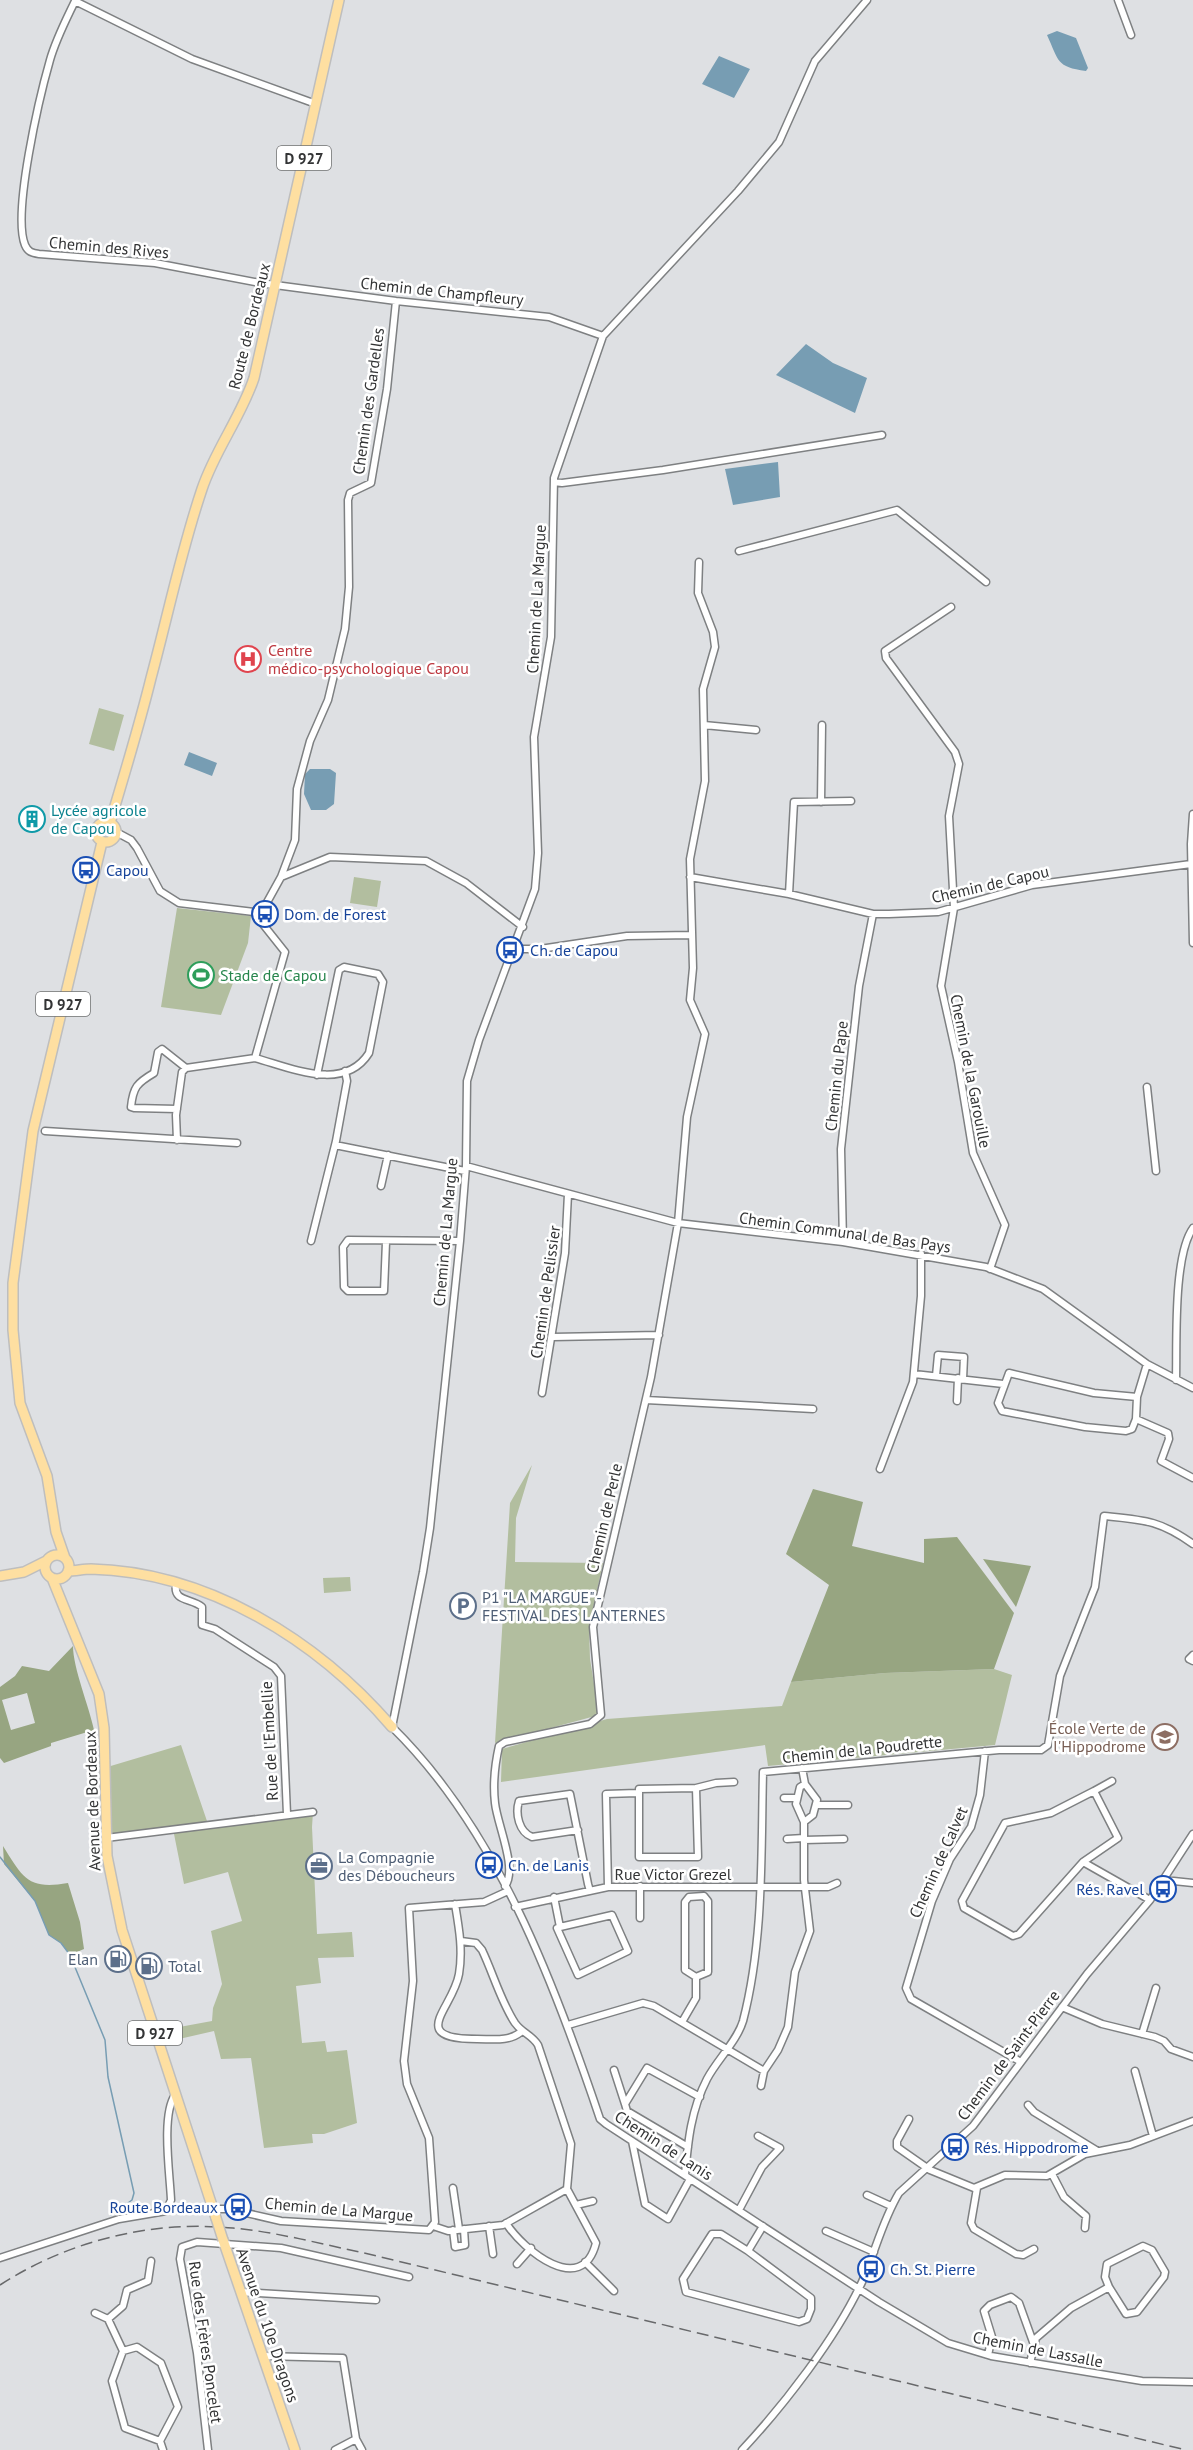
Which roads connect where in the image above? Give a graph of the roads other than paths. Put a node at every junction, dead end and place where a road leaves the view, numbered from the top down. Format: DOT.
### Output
graph roads {
  1 [pos="339,0"];
  2 [pos="867,0"];
  3 [pos="1118,0"];
  4 [pos="1131,35"];
  5 [pos="316,104"];
  6 [pos="275,284"];
  7 [pos="396,301"];
  8 [pos="603,336"];
  9 [pos="882,435"];
  10 [pos="554,482"];
  11 [pos="739,551"];
  12 [pos="699,562"];
  13 [pos="986,582"];
  14 [pos="951,608"];
  15 [pos="704,725"];
  16 [pos="822,725"];
  17 [pos="756,730"];
  18 [pos="850,801"];
  19 [pos="821,802"];
  20 [pos="1193,814"];
  21 [pos="110,823"];
  22 [pos="116,832"];
  23 [pos="102,842"];
  24 [pos="1192,843"];
  25 [pos="1191,864"];
  26 [pos="690,876"];
  27 [pos="281,877"];
  28 [pos="789,894"];
  29 [pos="954,908"];
  30 [pos="257,912"];
  31 [pos="873,914"];
  32 [pos="523,927"];
  33 [pos="692,935"];
  34 [pos="1193,943"];
  35 [pos="513,949"];
  36 [pos="255,1058"];
  37 [pos="186,1068"];
  38 [pos="345,1071"];
  39 [pos="317,1075"];
  40 [pos="1147,1087"];
  41 [pos="177,1109"];
  42 [pos="45,1131"];
  43 [pos="177,1140"];
  44 [pos="237,1143"];
  45 [pos="335,1144"];
  46 [pos="388,1155"];
  47 [pos="465,1168"];
  48 [pos="1156,1171"];
  49 [pos="381,1186"];
  50 [pos="568,1194"];
  51 [pos="678,1223"];
  52 [pos="1193,1228"];
  53 [pos="311,1241"];
  54 [pos="460,1241"];
  55 [pos="386,1242"];
  56 [pos="843,1242"];
  57 [pos="921,1254"];
  58 [pos="990,1269"];
  59 [pos="658,1335"];
  60 [pos="553,1337"];
  61 [pos="1147,1364"];
  62 [pos="914,1374"];
  63 [pos="936,1376"];
  64 [pos="961,1379"];
  65 [pos="1176,1380"];
  66 [pos="1003,1384"];
  67 [pos="1193,1388"];
  68 [pos="542,1393"];
  69 [pos="1137,1397"];
  70 [pos="646,1400"];
  71 [pos="957,1401"];
  72 [pos="813,1409"];
  73 [pos="1136,1419"];
  74 [pos="880,1469"];
  75 [pos="1193,1478"];
  76 [pos="56,1532"];
  77 [pos="1193,1544"];
  78 [pos="48,1559"];
  79 [pos="66,1559"];
  80 [pos="89,1569"];
  81 [pos="24,1572"];
  82 [pos="68,1572"];
  83 [pos="0,1576"];
  84 [pos="51,1577"];
  85 [pos="176,1585"];
  86 [pos="62,1599"];
  87 [pos="392,1727"];
  88 [pos="985,1751"];
  89 [pos="802,1768"];
  90 [pos="1112,1781"];
  91 [pos="734,1782"];
  92 [pos="805,1784"];
  93 [pos="696,1788"];
  94 [pos="1094,1791"];
  95 [pos="637,1793"];
  96 [pos="784,1798"];
  97 [pos="796,1798"];
  98 [pos="816,1805"];
  99 [pos="848,1805"];
  100 [pos="313,1812"];
  101 [pos="287,1814"];
  102 [pos="804,1822"];
  103 [pos="578,1830"];
  104 [pos="1193,1834"];
  105 [pos="105,1838"];
  106 [pos="787,1839"];
  107 [pos="804,1839"];
  108 [pos="844,1839"];
  109 [pos="1083,1862"];
  110 [pos="1164,1880"];
  111 [pos="837,1883"];
  112 [pos="1193,1883"];
  113 [pos="640,1886"];
  114 [pos="760,1886"];
  115 [pos="608,1887"];
  116 [pos="695,1887"];
  117 [pos="804,1887"];
  118 [pos="506,1889"];
  119 [pos="590,1891"];
  120 [pos="554,1897"];
  121 [pos="695,1897"];
  122 [pos="1150,1900"];
  123 [pos="455,1904"];
  124 [pos="515,1907"];
  125 [pos="640,1918"];
  126 [pos="560,1927"];
  127 [pos="461,1941"];
  128 [pos="696,1977"];
  129 [pos="1156,1988"];
  130 [pos="1062,2007"];
  131 [pos="682,2022"];
  132 [pos="568,2025"];
  133 [pos="521,2032"];
  134 [pos="1142,2034"];
  135 [pos="726,2048"];
  136 [pos="1193,2057"];
  137 [pos="1022,2062"];
  138 [pos="614,2070"];
  139 [pos="764,2070"];
  140 [pos="1135,2072"];
  141 [pos="761,2086"];
  142 [pos="175,2095"];
  143 [pos="700,2097"];
  144 [pos="625,2104"];
  145 [pos="1028,2105"];
  146 [pos="909,2119"];
  147 [pos="1193,2121"];
  148 [pos="758,2136"];
  149 [pos="1153,2136"];
  150 [pos="632,2141"];
  151 [pos="688,2147"];
  152 [pos="1096,2150"];
  153 [pos="928,2167"];
  154 [pos="1052,2174"];
  155 [pos="688,2177"];
  156 [pos="453,2188"];
  157 [pos="977,2188"];
  158 [pos="567,2189"];
  159 [pos="867,2195"];
  160 [pos="593,2201"];
  161 [pos="576,2205"];
  162 [pos="891,2206"];
  163 [pos="739,2210"];
  164 [pos="214,2213"];
  165 [pos="506,2223"];
  166 [pos="433,2226"];
  167 [pos="489,2226"];
  168 [pos="764,2226"];
  169 [pos="1085,2228"];
  170 [pos="459,2229"];
  171 [pos="826,2231"];
  172 [pos="224,2242"];
  173 [pos="531,2248"];
  174 [pos="1034,2248"];
  175 [pos="748,2251"];
  176 [pos="874,2252"];
  177 [pos="493,2254"];
  178 [pos="0,2258"];
  179 [pos="151,2261"];
  180 [pos="585,2262"];
  181 [pos="517,2264"];
  182 [pos="409,2277"];
  183 [pos="1109,2287"];
  184 [pos="859,2289"];
  185 [pos="614,2290"];
  186 [pos="241,2292"];
  187 [pos="376,2300"];
  188 [pos="94,2313"];
  189 [pos="108,2319"];
  190 [pos="1033,2342"];
  191 [pos="123,2351"];
  192 [pos="262,2355"];
  193 [pos="988,2355"];
  194 [pos="1030,2363"];
  195 [pos="1193,2382"];
  196 [pos="356,2439"];
  197 [pos="160,2441"];
  198 [pos="164,2450"];
  199 [pos="208,2450"];
  200 [pos="294,2450"];
  201 [pos="335,2450"];
  202 [pos="362,2450"];
  203 [pos="742,2450"];
  1 -- 5 [label="main road, Route de Bordeaux / D 927"];
  2 -- 8 [label="street, Chemin de La Margue"];
  3 -- 4 [label="street"];
  5 -- 6 [label="main road, Route de Bordeaux / D 927"];
  5 -- 6 [label="street, Chemin des Rives"];
  6 -- 7 [label="street, Chemin de Champfleury"];
  6 -- 21 [label="main road, Route de Bordeaux / D 927"];
  7 -- 8 [label="street, Chemin de Champfleury"];
  7 -- 27 [label="street, Chemin des Gardelles"];
  8 -- 10 [label="street, Chemin de La Margue"];
  9 -- 10 [label="street"];
  10 -- 32 [label="street, Chemin de La Margue"];
  11 -- 13 [label="street"];
  12 -- 15 [label="street, Chemin de Perle"];
  14 -- 29 [label="street, Chemin de la Garouille"];
  15 -- 17 [label="street"];
  15 -- 26 [label="street, Chemin de Perle"];
  16 -- 19 [label="street"];
  18 -- 19 [label="street"];
  19 -- 28 [label="street"];
  20 -- 24 [label="street"];
  21 -- 22 [label="main road"];
  21 -- 23 [label="main road"];
  22 -- 23 [label="main road"];
  22 -- 30 [label="street"];
  23 -- 76 [label="main road, D 927"];
  24 -- 25 [label="street"];
  25 -- 29 [label="street, Chemin de Capou"];
  25 -- 34 [label="street"];
  26 -- 28 [label="street, Chemin de Capou"];
  26 -- 33 [label="street, Chemin de Perle"];
  27 -- 30 [label="street"];
  27 -- 32 [label="street"];
  28 -- 31 [label="street, Chemin de Capou"];
  29 -- 31 [label="street, Chemin de Capou"];
  29 -- 58 [label="street, Chemin de la Garouille"];
  30 -- 36 [label="street"];
  31 -- 56 [label="street, Chemin du Pape"];
  32 -- 35 [label="street, Chemin de La Margue"];
  33 -- 35 [label="street"];
  33 -- 51 [label="street, Chemin de Perle"];
  35 -- 47 [label="street, Chemin de La Margue"];
  36 -- 37 [label="street"];
  36 -- 39 [label="street"];
  37 -- 41 [label="street"];
  37 -- 41 [label="street"];
  38 -- 39 [label="street"];
  38 -- 39 [label="street"];
  38 -- 45 [label="street"];
  40 -- 48 [label="street"];
  41 -- 43 [label="street"];
  42 -- 43 [label="street"];
  43 -- 44 [label="street"];
  45 -- 46 [label="street, Chemin Communal de Bas Pays"];
  45 -- 53 [label="street"];
  46 -- 47 [label="street, Chemin Communal de Bas Pays"];
  46 -- 49 [label="street"];
  47 -- 50 [label="street, Chemin Communal de Bas Pays"];
  47 -- 54 [label="street, Chemin de La Margue"];
  50 -- 51 [label="street, Chemin Communal de Bas Pays"];
  50 -- 60 [label="street, Chemin de Pelissier"];
  51 -- 56 [label="street, Chemin Communal de Bas Pays"];
  51 -- 59 [label="street, Chemin de Perle"];
  52 -- 65 [label="street"];
  54 -- 55 [label="street"];
  54 -- 87 [label="street, Chemin de La Margue"];
  55 -- 55 [label="street"];
  56 -- 57 [label="street, Chemin Communal de Bas Pays"];
  57 -- 58 [label="street, Chemin Communal de Bas Pays"];
  57 -- 62 [label="street"];
  58 -- 61 [label="street, Chemin Communal de Bas Pays"];
  59 -- 60 [label="street"];
  59 -- 70 [label="street, Chemin de Perle"];
  60 -- 68 [label="street, Chemin de Pelissier"];
  61 -- 65 [label="street, Chemin Communal de Bas Pays"];
  61 -- 69 [label="street"];
  62 -- 63 [label="street"];
  62 -- 74 [label="street"];
  63 -- 64 [label="street"];
  63 -- 64 [label="street"];
  64 -- 66 [label="street"];
  64 -- 71 [label="street"];
  65 -- 67 [label="street, Chemin Communal de Bas Pays"];
  66 -- 69 [label="street"];
  66 -- 73 [label="street"];
  69 -- 73 [label="street"];
  70 -- 72 [label="street"];
  70 -- 118 [label="street, Chemin de Perle"];
  73 -- 75 [label="street"];
  76 -- 78 [label="main road, D 927"];
  76 -- 79 [label="main road, D 927"];
  77 -- 88 [label="street, Chemin de la Poudrette"];
  78 -- 79 [label="main road"];
  78 -- 81 [label="main road"];
  78 -- 84 [label="main road"];
  79 -- 80 [label="main road"];
  79 -- 82 [label="main road"];
  80 -- 82 [label="main road"];
  80 -- 85 [label="main road"];
  81 -- 83 [label="main road"];
  81 -- 84 [label="main road"];
  82 -- 84 [label="main road"];
  82 -- 86 [label="main road"];
  84 -- 86 [label="main road, Avenue de Bordeaux / D 927"];
  85 -- 87 [label="main road"];
  85 -- 101 [label="street, Rue de l'Embellie"];
  86 -- 105 [label="main road, Avenue de Bordeaux / D 927"];
  87 -- 118 [label="street"];
  88 -- 89 [label="street, Chemin de la Poudrette"];
  88 -- 137 [label="street, Chemin de Calvet"];
  89 -- 92 [label="street"];
  89 -- 114 [label="street, Chemin de la Poudrette"];
  90 -- 94 [label="street"];
  91 -- 93 [label="street"];
  92 -- 97 [label="street"];
  92 -- 98 [label="street"];
  93 -- 95 [label="street"];
  93 -- 95 [label="street"];
  94 -- 109 [label="street"];
  94 -- 109 [label="street"];
  95 -- 115 [label="street"];
  96 -- 97 [label="street"];
  97 -- 102 [label="street"];
  98 -- 99 [label="street"];
  98 -- 102 [label="street"];
  100 -- 101 [label="street"];
  101 -- 105 [label="street"];
  102 -- 107 [label="street"];
  103 -- 103 [label="street"];
  103 -- 119 [label="street"];
  104 -- 110 [label="street, Chemin de Saint-Pierre"];
  105 -- 142 [label="main road, Avenue de Bordeaux / D 927"];
  106 -- 107 [label="street"];
  107 -- 108 [label="street"];
  107 -- 117 [label="street"];
  109 -- 122 [label="street"];
  110 -- 112 [label="street"];
  110 -- 122 [label="street, Chemin de Saint-Pierre"];
  111 -- 117 [label="street, Rue Victor Grezel"];
  113 -- 115 [label="street, Rue Victor Grezel"];
  113 -- 116 [label="street, Rue Victor Grezel"];
  113 -- 125 [label="street"];
  114 -- 116 [label="street, Rue Victor Grezel"];
  114 -- 117 [label="street, Rue Victor Grezel"];
  114 -- 135 [label="street, Chemin de la Poudrette"];
  115 -- 119 [label="street, Rue Victor Grezel"];
  116 -- 121 [label="street"];
  117 -- 139 [label="street"];
  118 -- 123 [label="street, Chemin de La Margue"];
  118 -- 124 [label="street, Chemin de Lanis"];
  119 -- 120 [label="street, Rue Victor Grezel"];
  120 -- 124 [label="street, Rue Victor Grezel"];
  120 -- 126 [label="street"];
  121 -- 128 [label="street"];
  121 -- 128 [label="street"];
  122 -- 130 [label="street, Chemin de Saint-Pierre"];
  123 -- 127 [label="street"];
  123 -- 166 [label="street, Chemin de La Margue"];
  124 -- 132 [label="street, Chemin de Lanis"];
  126 -- 126 [label="street"];
  127 -- 133 [label="street"];
  127 -- 133 [label="street"];
  128 -- 131 [label="street"];
  129 -- 134 [label="street"];
  130 -- 134 [label="street"];
  130 -- 137 [label="street, Chemin de Saint-Pierre"];
  131 -- 132 [label="street"];
  131 -- 135 [label="street"];
  132 -- 150 [label="street, Chemin de Lanis"];
  133 -- 158 [label="street"];
  134 -- 136 [label="street"];
  135 -- 139 [label="street"];
  135 -- 143 [label="street, Chemin de la Poudrette"];
  137 -- 153 [label="street, Chemin de Saint-Pierre"];
  138 -- 144 [label="street"];
  139 -- 141 [label="street"];
  140 -- 149 [label="street"];
  142 -- 164 [label="main road, Avenue de Bordeaux / D 927"];
  142 -- 178 [label="street"];
  143 -- 144 [label="street"];
  143 -- 151 [label="street, Chemin de la Poudrette"];
  144 -- 151 [label="street"];
  145 -- 152 [label="street"];
  146 -- 153 [label="street"];
  147 -- 149 [label="street"];
  148 -- 163 [label="street"];
  149 -- 152 [label="street"];
  150 -- 155 [label="street, Chemin de Lanis"];
  150 -- 155 [label="street"];
  151 -- 155 [label="street, Chemin de la Poudrette"];
  152 -- 154 [label="street"];
  153 -- 157 [label="street"];
  153 -- 162 [label="street, Chemin de Saint-Pierre"];
  154 -- 157 [label="street"];
  154 -- 169 [label="street"];
  155 -- 163 [label="street, Chemin de Lanis"];
  156 -- 170 [label="street"];
  157 -- 174 [label="street"];
  158 -- 161 [label="street"];
  158 -- 165 [label="street"];
  159 -- 162 [label="street"];
  160 -- 161 [label="street"];
  161 -- 180 [label="street"];
  162 -- 176 [label="street, Chemin de Saint-Pierre"];
  163 -- 168 [label="street, Chemin de Lanis"];
  164 -- 166 [label="street, Chemin de La Margue"];
  164 -- 172 [label="main road, Avenue du 10e Dragons / D 927, bridge"];
  165 -- 167 [label="street"];
  165 -- 173 [label="street"];
  166 -- 170 [label="street"];
  167 -- 170 [label="street"];
  167 -- 177 [label="street"];
  168 -- 175 [label="street"];
  168 -- 184 [label="street, Chemin de Lanis"];
  171 -- 176 [label="street"];
  172 -- 182 [label="street"];
  172 -- 186 [label="main road, Avenue du 10e Dragons / D 927"];
  172 -- 199 [label="street, Rue des Frères Poncelet"];
  173 -- 180 [label="street"];
  173 -- 181 [label="street"];
  175 -- 175 [label="street"];
  176 -- 184 [label="street, Chemin de Saint-Pierre"];
  179 -- 189 [label="street"];
  180 -- 185 [label="street"];
  183 -- 183 [label="street"];
  183 -- 190 [label="street"];
  184 -- 193 [label="street, Chemin de Lassalle"];
  184 -- 203 [label="street, Chemin de Saint-Pierre"];
  186 -- 187 [label="street"];
  186 -- 192 [label="main road, Avenue du 10e Dragons / D 927"];
  188 -- 189 [label="street"];
  189 -- 191 [label="street"];
  190 -- 193 [label="street"];
  190 -- 194 [label="street"];
  191 -- 197 [label="street"];
  191 -- 197 [label="street"];
  192 -- 196 [label="street"];
  192 -- 200 [label="main road, Avenue du 10e Dragons / D 927"];
  193 -- 194 [label="street, Chemin de Lassalle"];
  194 -- 195 [label="street, Chemin de Lassalle"];
  196 -- 201 [label="street"];
  196 -- 202 [label="street"];
  197 -- 198 [label="street"];
}
